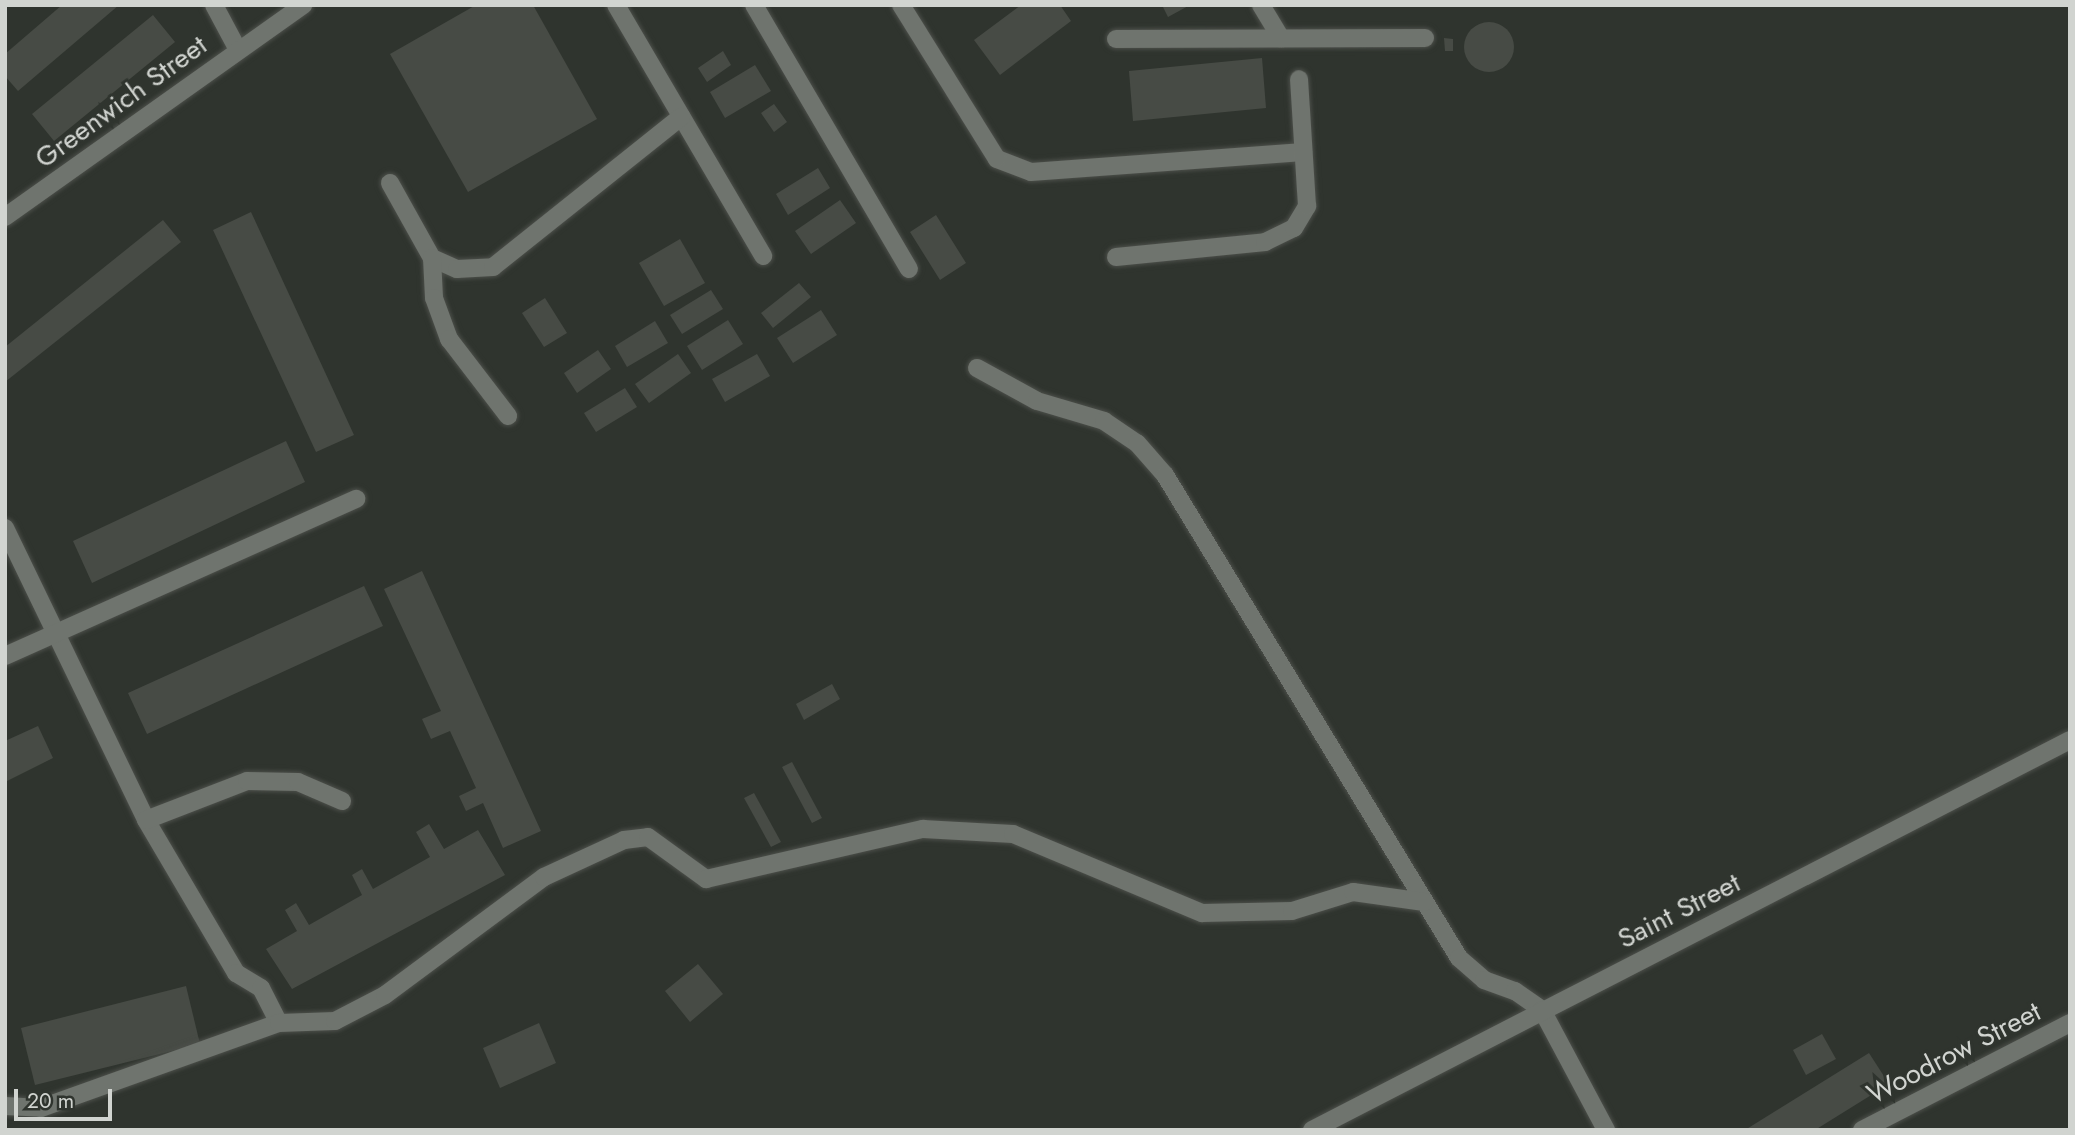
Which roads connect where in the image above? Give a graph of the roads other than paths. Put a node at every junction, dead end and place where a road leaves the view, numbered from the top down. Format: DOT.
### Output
graph roads {
  1 [pos="214,5"];
  2 [pos="303,5"];
  3 [pos="615,5"];
  4 [pos="754,5"];
  5 [pos="901,5"];
  6 [pos="1261,5"];
  7 [pos="1281,38"];
  8 [pos="1424,38"];
  9 [pos="1116,39"];
  10 [pos="238,50"];
  11 [pos="1298,79"];
  12 [pos="681,117"];
  13 [pos="1303,152"];
  14 [pos="390,183"];
  15 [pos="5,217"];
  16 [pos="763,256"];
  17 [pos="1116,257"];
  18 [pos="432,258"];
  19 [pos="909,268"];
  20 [pos="977,368"];
  21 [pos="508,416"];
  22 [pos="356,499"];
  23 [pos="5,528"];
  24 [pos="58,630"];
  25 [pos="5,656"];
  26 [pos="2070,740"];
  27 [pos="342,801"];
  28 [pos="146,820"];
  29 [pos="1424,902"];
  30 [pos="1542,1010"];
  31 [pos="279,1023"];
  32 [pos="2070,1023"];
  33 [pos="5,1106"];
  34 [pos="1312,1130"];
  35 [pos="1606,1130"];
  36 [pos="1862,1130"];
  1 -- 10 [label="street"];
  2 -- 10 [label="street, Greenwich Street"];
  3 -- 12 [label="street"];
  4 -- 19 [label="street"];
  5 -- 13 [label="street"];
  6 -- 7 [label="street"];
  7 -- 8 [label="street"];
  7 -- 9 [label="street"];
  10 -- 15 [label="street, Greenwich Street"];
  11 -- 13 [label="street"];
  12 -- 16 [label="street"];
  12 -- 18 [label="street"];
  13 -- 17 [label="street"];
  14 -- 18 [label="street"];
  18 -- 21 [label="street"];
  20 -- 29 [label="street"];
  22 -- 24 [label="street"];
  23 -- 24 [label="street"];
  24 -- 25 [label="street"];
  24 -- 28 [label="street"];
  26 -- 30 [label="street, Saint Street"];
  27 -- 28 [label="street"];
  28 -- 31 [label="street"];
  29 -- 30 [label="street"];
  29 -- 31 [label="street"];
  30 -- 34 [label="street, Saint Street"];
  30 -- 35 [label="street"];
  31 -- 33 [label="street"];
  32 -- 36 [label="street, Woodrow Street"];
}
